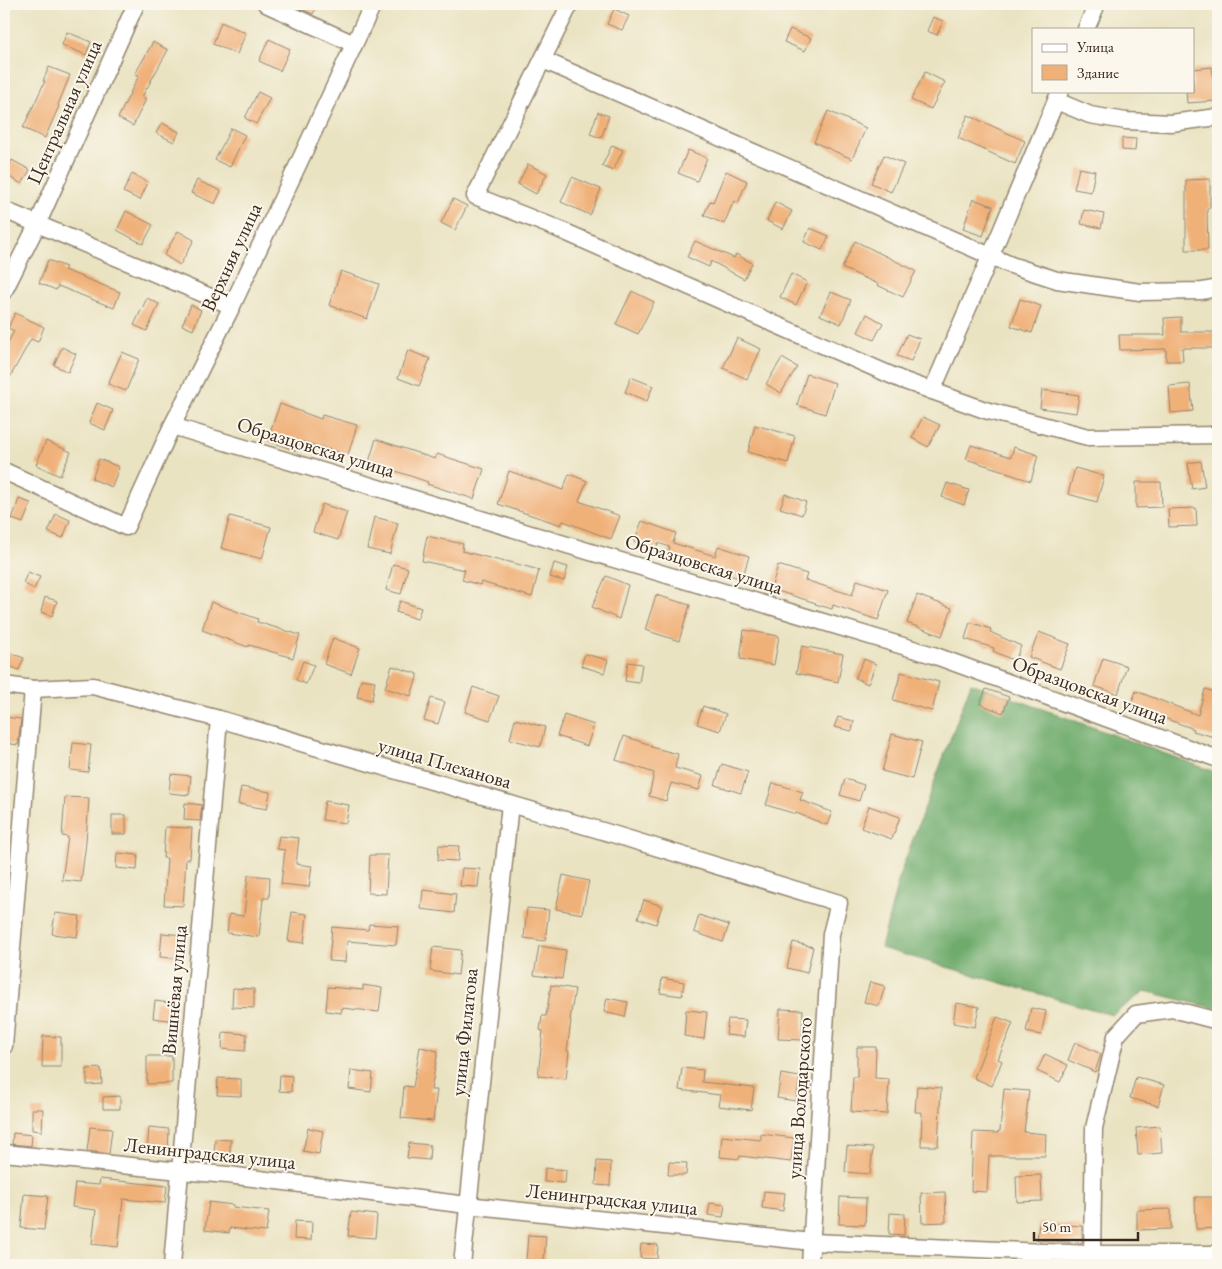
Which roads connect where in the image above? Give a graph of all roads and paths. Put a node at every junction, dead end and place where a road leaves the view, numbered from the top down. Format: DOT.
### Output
graph roads {
  1 [pos="136,4"];
  2 [pos="266,4"];
  3 [pos="373,4"];
  4 [pos="570,4"];
  5 [pos="1096,4"];
  6 [pos="1086,28"];
  7 [pos="354,44"];
  8 [pos="543,60"];
  9 [pos="1059,97"];
  10 [pos="1218,117"];
  11 [pos="4,210"];
  12 [pos="37,225"];
  13 [pos="991,255"];
  14 [pos="1218,288"];
  15 [pos="4,291"];
  16 [pos="232,306"];
  17 [pos="932,391"];
  18 [pos="172,426"];
  19 [pos="1218,435"];
  20 [pos="4,471"];
  21 [pos="4,685"];
  22 [pos="33,689"];
  23 [pos="219,719"];
  24 [pos="1218,759"];
  25 [pos="510,804"];
  26 [pos="831,934"];
  27 [pos="1218,1022"];
  28 [pos="4,1046"];
  29 [pos="4,1154"];
  30 [pos="180,1172"];
  31 [pos="468,1206"];
  32 [pos="812,1242"];
  33 [pos="1092,1254"];
  34 [pos="1218,1254"];
  35 [pos="172,1265"];
  36 [pos="462,1265"];
  37 [pos="810,1265"];
  1 -- 12 [label="street, Центральная улица"];
  2 -- 7 [label="street"];
  3 -- 7 [label="street, Верхняя улица"];
  4 -- 8 [label="street"];
  5 -- 6 [label="street"];
  7 -- 16 [label="street, Верхняя улица"];
  8 -- 13 [label="street"];
  8 -- 17 [label="street"];
  9 -- 10 [label="street"];
  9 -- 13 [label="street"];
  11 -- 12 [label="street"];
  12 -- 15 [label="street, Центральная улица"];
  12 -- 16 [label="street"];
  13 -- 14 [label="street"];
  13 -- 17 [label="street"];
  16 -- 18 [label="street, Верхняя улица"];
  17 -- 19 [label="street"];
  18 -- 20 [label="street, Верхняя улица"];
  18 -- 24 [label="street, Образцовская улица"];
  21 -- 22 [label="street, улица Плеханова"];
  22 -- 23 [label="street, улица Плеханова"];
  22 -- 28 [label="street"];
  23 -- 25 [label="street, улица Плеханова"];
  23 -- 30 [label="street, Вишнёвая улица"];
  25 -- 26 [label="street, улица Плеханова"];
  25 -- 31 [label="street, улица Филатова"];
  26 -- 32 [label="street, улица Володарского"];
  27 -- 33 [label="street"];
  29 -- 30 [label="street, Ленинградская улица"];
  30 -- 31 [label="street, Ленинградская улица"];
  30 -- 35 [label="street, Вишнёвая улица"];
  31 -- 32 [label="street, Ленинградская улица"];
  31 -- 36 [label="street, улица Филатова"];
  32 -- 33 [label="street, Ленинградская улица"];
  32 -- 37 [label="street, улица Володарского"];
  33 -- 34 [label="street, Ленинградская улица"];
}
